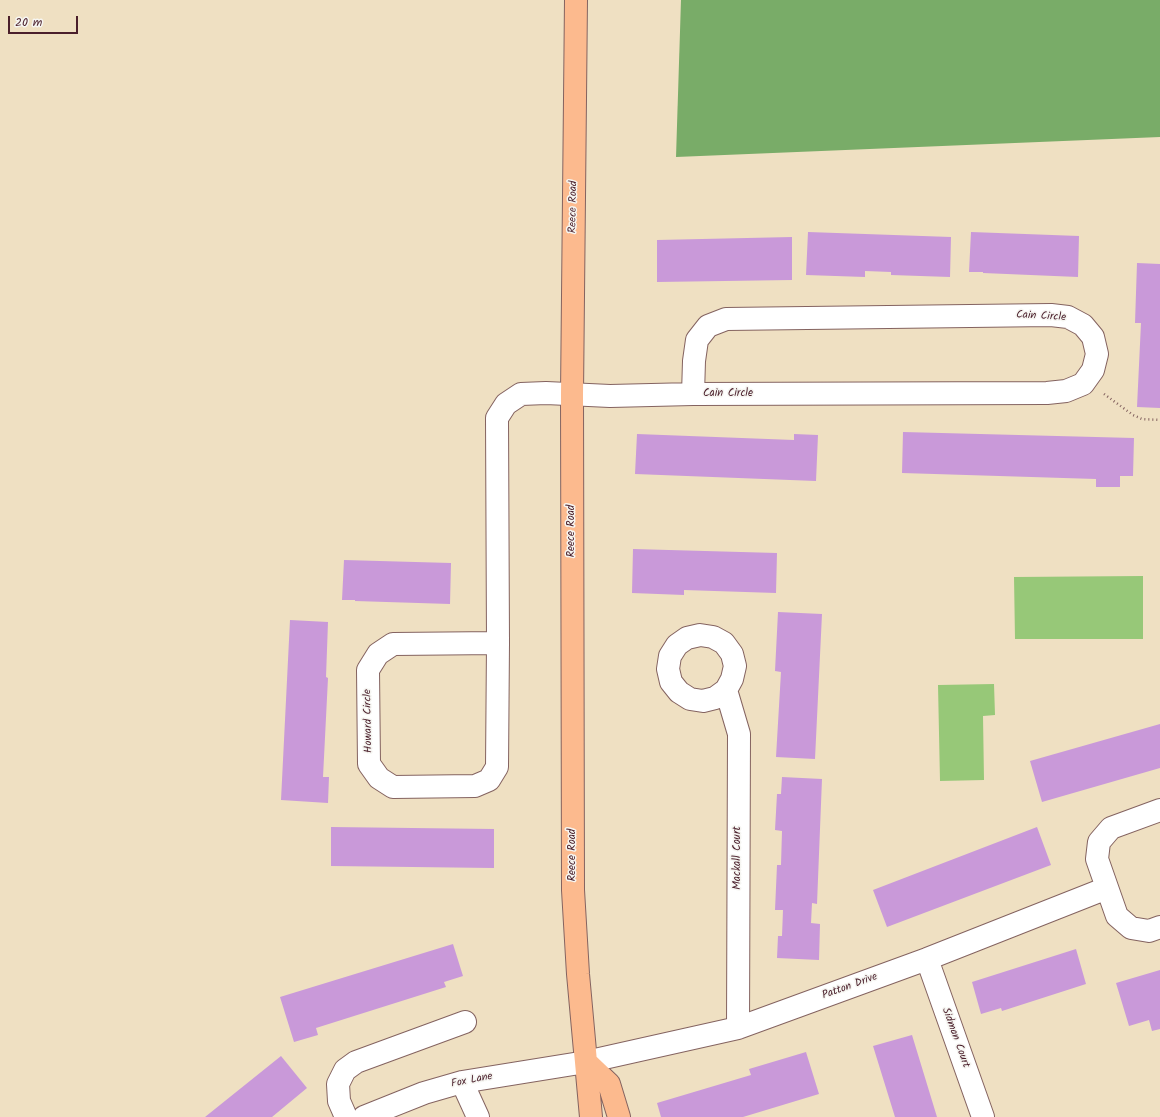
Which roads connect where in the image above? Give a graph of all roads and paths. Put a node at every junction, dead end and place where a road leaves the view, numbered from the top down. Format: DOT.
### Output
graph roads {
  1 [pos="576,0"];
  2 [pos="572,394"];
  3 [pos="694,394"];
  4 [pos="1104,394"];
  5 [pos="1160,420"];
  6 [pos="498,643"];
  7 [pos="726,690"];
  8 [pos="1160,810"];
  9 [pos="1107,888"];
  10 [pos="1160,927"];
  11 [pos="927,959"];
  12 [pos="465,1022"];
  13 [pos="738,1028"];
  14 [pos="586,1062"];
  15 [pos="462,1082"];
  16 [pos="346,1117"];
  17 [pos="364,1117"];
  18 [pos="478,1117"];
  19 [pos="592,1117"];
  20 [pos="619,1117"];
  21 [pos="983,1117"];
  1 -- 2 [label="main road, Reece Road"];
  2 -- 3 [label="street, Cain Circle"];
  2 -- 6 [label="street, Howard Circle"];
  2 -- 14 [label="main road, Reece Road"];
  3 -- 3 [label="street, Cain Circle"];
  4 -- 5 [label="path"];
  6 -- 6 [label="street, Howard Circle"];
  7 -- 13 [label="street, Mackall Court"];
  8 -- 9 [label="street"];
  9 -- 10 [label="street"];
  9 -- 11 [label="street, Patton Drive"];
  11 -- 13 [label="street, Patton Drive"];
  11 -- 21 [label="street, Sidman Court"];
  12 -- 16 [label="street"];
  13 -- 14 [label="street, Patton Drive"];
  14 -- 15 [label="street, Fox Lane"];
  14 -- 19 [label="main road, Reece Road"];
  14 -- 20 [label="main road"];
  15 -- 17 [label="street, Fox Lane"];
  15 -- 18 [label="street"];
}
